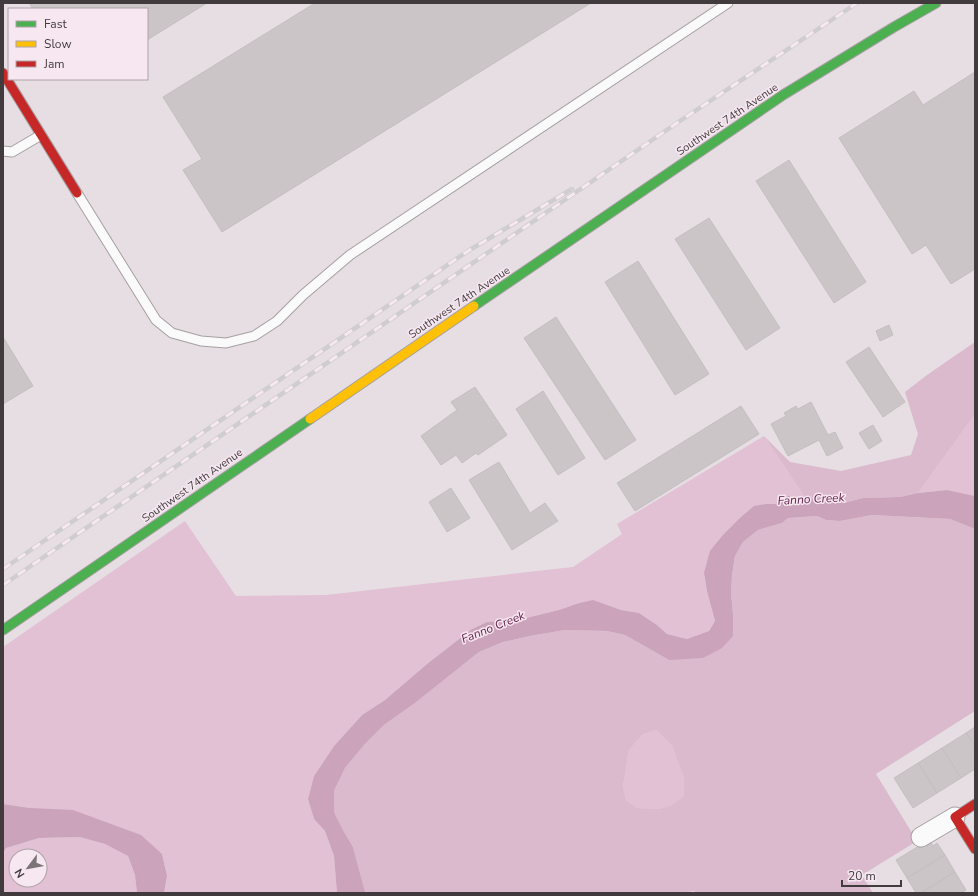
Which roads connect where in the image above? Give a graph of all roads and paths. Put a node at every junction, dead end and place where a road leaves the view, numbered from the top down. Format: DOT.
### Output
graph roads {
  1 [pos="728,3"];
  2 [pos="936,3"];
  3 [pos="3,73"];
  4 [pos="42,135"];
  5 [pos="3,151"];
  6 [pos="77,193"];
  7 [pos="3,630"];
  8 [pos="975,804"];
  9 [pos="955,816"];
  10 [pos="921,837"];
  11 [pos="975,849"];
  1 -- 6 [label="lane"];
  2 -- 7 [label="street, Southwest 74th Avenue"];
  3 -- 4 [label="street"];
  4 -- 5 [label="lane"];
  4 -- 6 [label="street"];
  8 -- 9 [label="street"];
  9 -- 10 [label="street"];
  9 -- 11 [label="street"];
}
